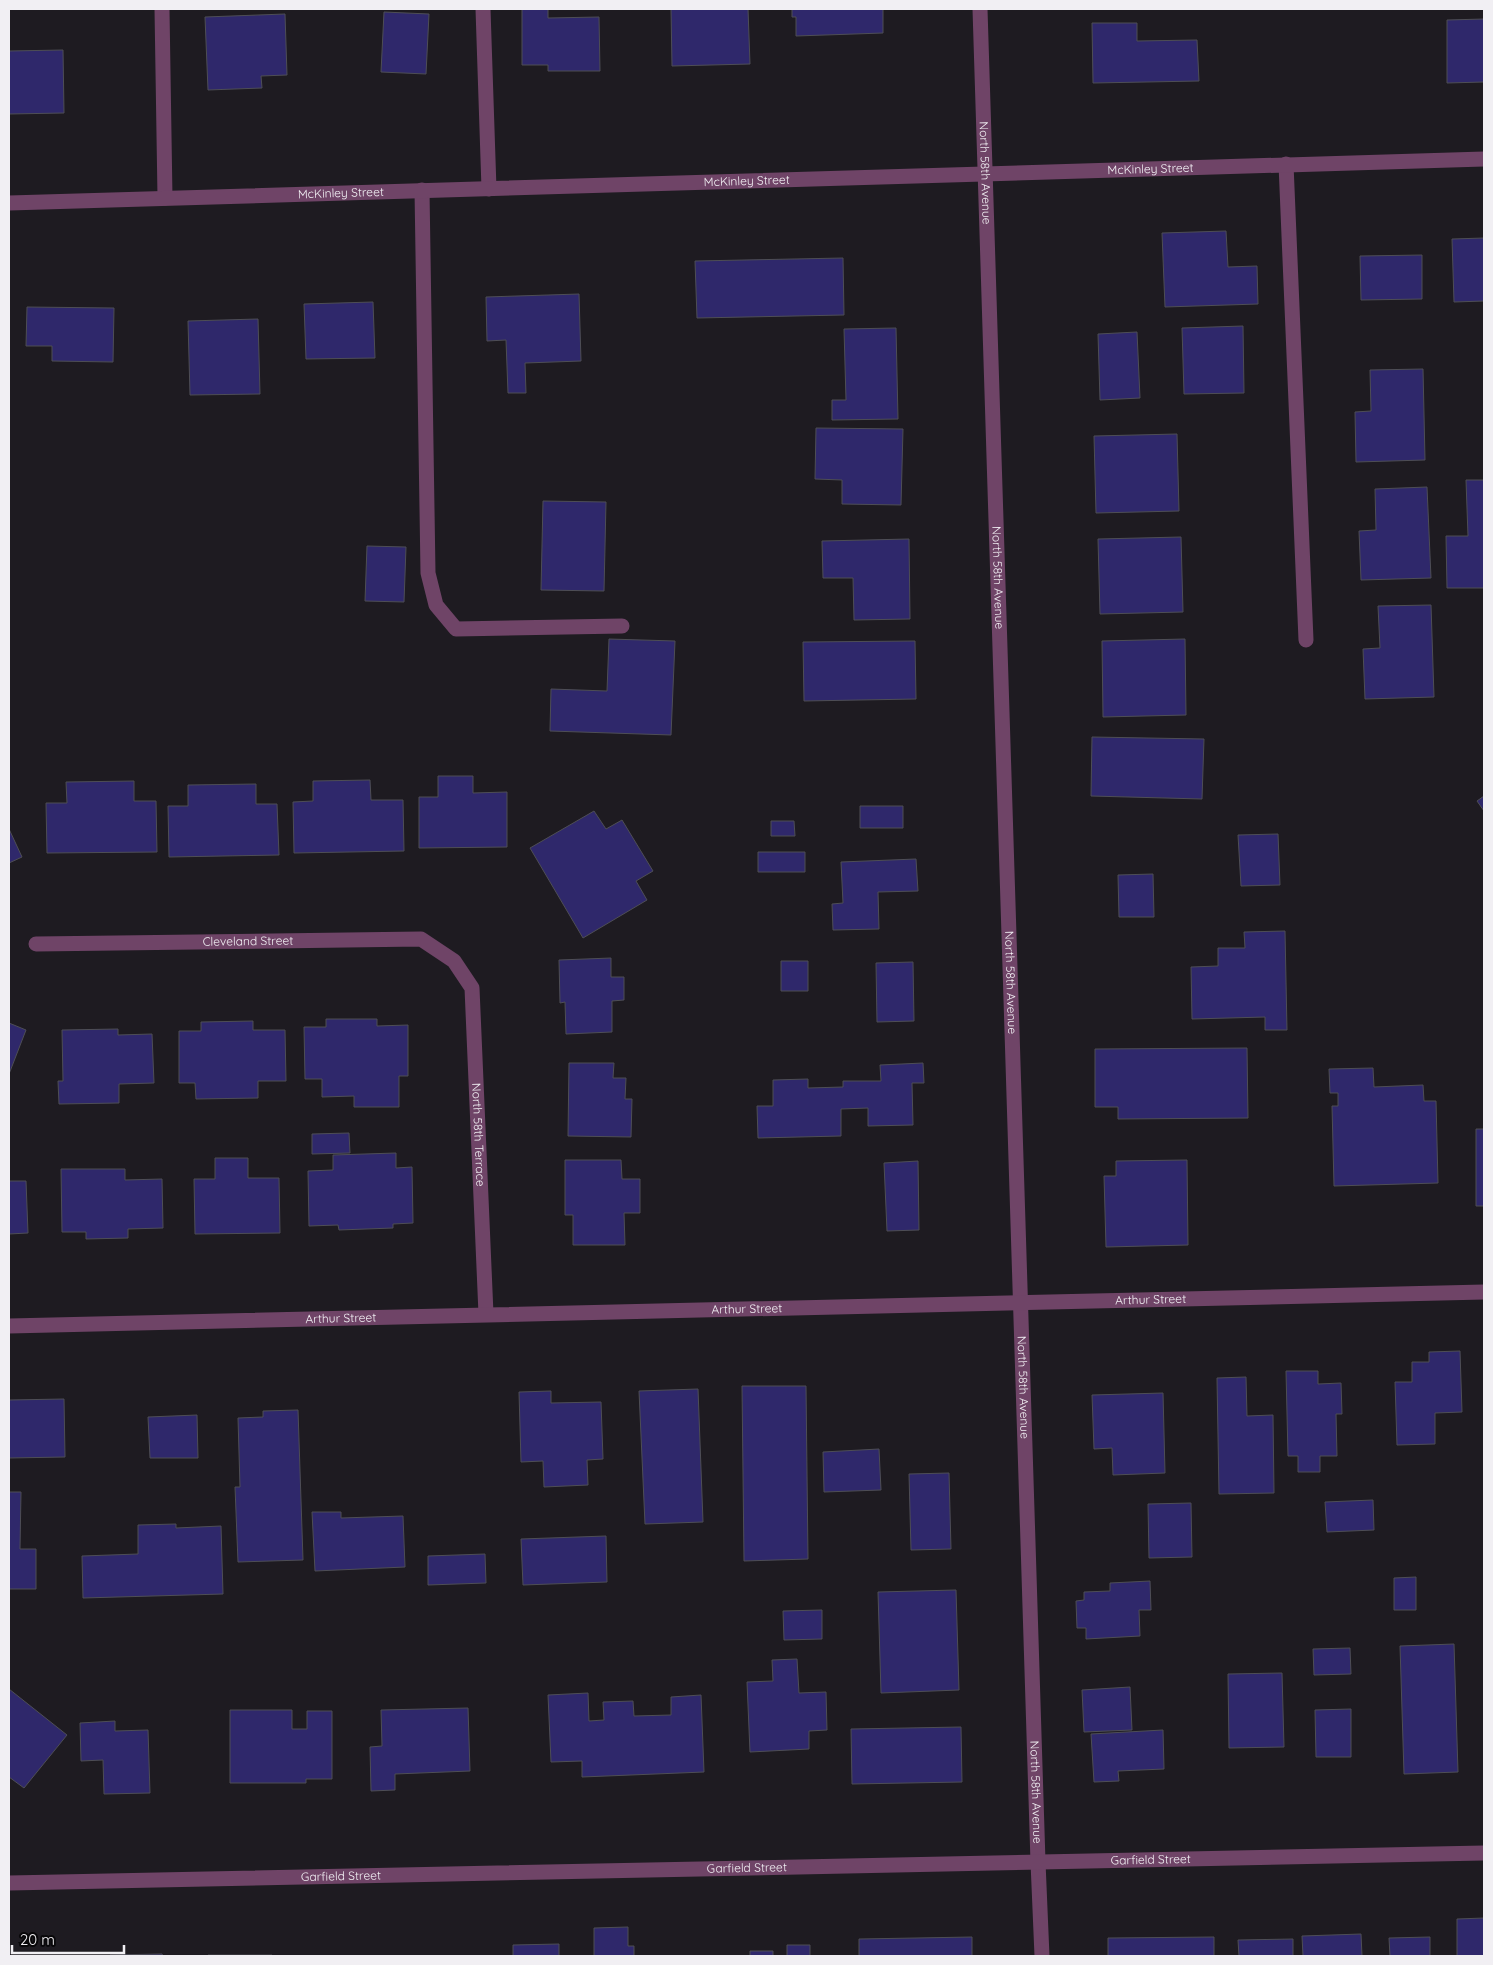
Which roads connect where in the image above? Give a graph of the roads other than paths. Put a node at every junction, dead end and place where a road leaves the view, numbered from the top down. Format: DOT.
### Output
graph roads {
  1 [pos="162,9"];
  2 [pos="483,9"];
  3 [pos="980,9"];
  4 [pos="1484,159"];
  5 [pos="1286,164"];
  6 [pos="985,173"];
  7 [pos="489,188"];
  8 [pos="422,190"];
  9 [pos="165,198"];
  10 [pos="9,203"];
  11 [pos="622,626"];
  12 [pos="1306,640"];
  13 [pos="36,944"];
  14 [pos="454,962"];
  15 [pos="1484,1292"];
  16 [pos="1021,1302"];
  17 [pos="486,1314"];
  18 [pos="9,1326"];
  19 [pos="1484,1853"];
  20 [pos="1038,1862"];
  21 [pos="9,1883"];
  22 [pos="1042,1956"];
  1 -- 9 [label="street"];
  2 -- 7 [label="street"];
  3 -- 6 [label="street, North 58th Avenue"];
  4 -- 5 [label="street, McKinley Street"];
  5 -- 6 [label="street, McKinley Street"];
  5 -- 12 [label="street"];
  6 -- 7 [label="street, McKinley Street"];
  6 -- 16 [label="street, North 58th Avenue"];
  7 -- 8 [label="street, McKinley Street"];
  8 -- 9 [label="street, McKinley Street"];
  8 -- 11 [label="street"];
  9 -- 10 [label="street, McKinley Street"];
  13 -- 14 [label="street, Cleveland Street"];
  14 -- 17 [label="street, North 58th Terrace"];
  15 -- 16 [label="street, Arthur Street"];
  16 -- 17 [label="street, Arthur Street"];
  16 -- 20 [label="street, North 58th Avenue"];
  17 -- 18 [label="street, Arthur Street"];
  19 -- 20 [label="street, Garfield Street"];
  20 -- 21 [label="street, Garfield Street"];
  20 -- 22 [label="street, North 58th Avenue"];
}
